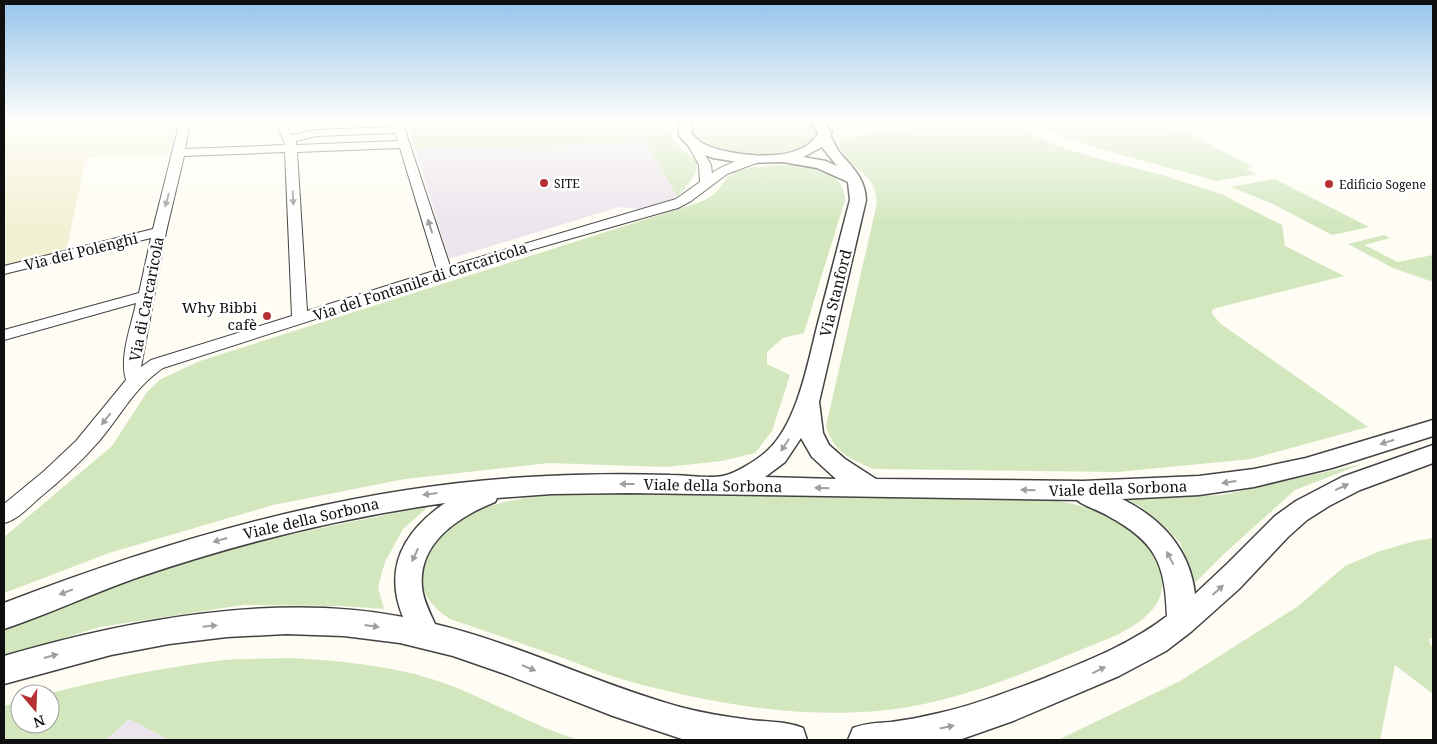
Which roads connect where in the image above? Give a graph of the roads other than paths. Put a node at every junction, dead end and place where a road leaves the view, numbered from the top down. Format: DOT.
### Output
graph roads {
  1 [pos="178,156"];
  2 [pos="291,156"];
  3 [pos="408,156"];
  4 [pos="700,156"];
  5 [pos="721,156"];
  6 [pos="783,156"];
  7 [pos="835,156"];
  8 [pos="773,158"];
  9 [pos="755,159"];
  10 [pos="706,183"];
  11 [pos="856,184"];
  12 [pos="159,232"];
  13 [pos="4,270"];
  14 [pos="445,273"];
  15 [pos="146,296"];
  16 [pos="300,319"];
  17 [pos="4,335"];
  18 [pos="135,380"];
  19 [pos="808,402"];
  20 [pos="1433,428"];
  21 [pos="1433,454"];
  22 [pos="525,486"];
  23 [pos="728,486"];
  24 [pos="871,488"];
  25 [pos="1077,491"];
  26 [pos="4,516"];
  27 [pos="4,616"];
  28 [pos="1182,622"];
  29 [pos="425,635"];
  30 [pos="4,670"];
  31 [pos="791,740"];
  32 [pos="865,740"];
  1 -- 12 [label="street, Via di Carcaricola, one-way"];
  2 -- 16 [label="street, one-way"];
  14 -- 3 [label="street, one-way"];
  4 -- 10 [label="street"];
  5 -- 9 [label="street"];
  6 -- 8 [label="street"];
  7 -- 11 [label="street"];
  8 -- 9 [label="street"];
  8 -- 11 [label="street"];
  9 -- 10 [label="street, Via del Fontanile di Carcaricola"];
  10 -- 14 [label="street, Via del Fontanile di Carcaricola"];
  11 -- 19 [label="street, Via Stanford"];
  12 -- 13 [label="street, Via dei Polenghi"];
  12 -- 15 [label="street, Via di Carcaricola"];
  14 -- 16 [label="street, Via del Fontanile di Carcaricola"];
  15 -- 17 [label="street"];
  15 -- 18 [label="street, Via di Carcaricola"];
  16 -- 18 [label="street, Via del Fontanile di Carcaricola"];
  18 -- 26 [label="street, Via di Carcaricola, one-way"];
  19 -- 23 [label="street, Via Stanford, one-way"];
  19 -- 24 [label="street, Via Stanford"];
  20 -- 25 [label="street, Viale della Sorbona, one-way"];
  28 -- 21 [label="street, one-way"];
  23 -- 22 [label="street, Viale della Sorbona, one-way"];
  22 -- 27 [label="street, Viale della Sorbona, one-way"];
  22 -- 29 [label="street, one-way"];
  24 -- 23 [label="street, Viale della Sorbona, one-way"];
  25 -- 24 [label="street, Viale della Sorbona, one-way"];
  28 -- 25 [label="street, one-way"];
  32 -- 28 [label="street, one-way"];
  30 -- 29 [label="street, one-way"];
  29 -- 31 [label="street, one-way"];
}
